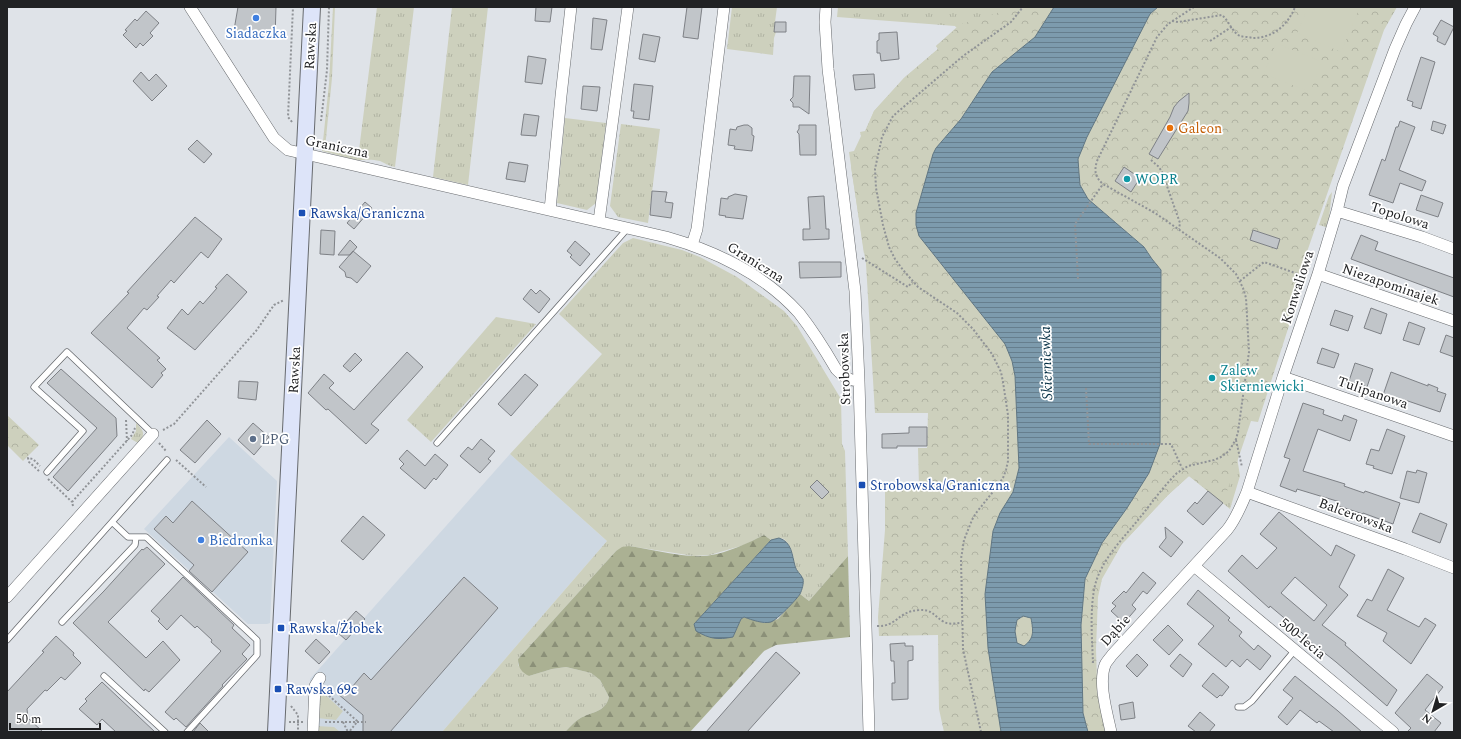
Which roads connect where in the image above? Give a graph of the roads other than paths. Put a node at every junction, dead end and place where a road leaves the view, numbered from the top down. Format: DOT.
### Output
graph roads {
  1 [pos="190,7"];
  2 [pos="312,7"];
  3 [pos="571,7"];
  4 [pos="628,7"];
  5 [pos="724,7"];
  6 [pos="826,7"];
  7 [pos="1416,7"];
  8 [pos="304,154"];
  9 [pos="550,210"];
  10 [pos="1338,211"];
  11 [pos="599,222"];
  12 [pos="628,228"];
  13 [pos="692,245"];
  14 [pos="1454,248"];
  15 [pos="1318,274"];
  16 [pos="1454,321"];
  17 [pos="1283,377"];
  18 [pos="859,381"];
  19 [pos="153,434"];
  20 [pos="1454,436"];
  21 [pos="437,443"];
  22 [pos="167,460"];
  23 [pos="46,472"];
  24 [pos="1247,492"];
  25 [pos="112,522"];
  26 [pos="136,537"];
  27 [pos="1194,566"];
  28 [pos="1454,568"];
  29 [pos="7,597"];
  30 [pos="62,622"];
  31 [pos="7,640"];
  32 [pos="1295,650"];
  33 [pos="104,676"];
  34 [pos="318,682"];
  35 [pos="1238,707"];
  36 [pos="1389,731"];
  37 [pos="165,732"];
  38 [pos="187,732"];
  39 [pos="276,732"];
  40 [pos="312,732"];
  41 [pos="869,732"];
  42 [pos="1111,732"];
  1 -- 8 [label="street, Graniczna"];
  2 -- 8 [label="street, Rawska"];
  3 -- 9 [label="street"];
  4 -- 11 [label="street"];
  5 -- 13 [label="street"];
  6 -- 18 [label="street, Strobowska"];
  7 -- 10 [label="street, Konwaliowa"];
  8 -- 9 [label="street, Graniczna"];
  8 -- 39 [label="street, Rawska"];
  9 -- 11 [label="street, Graniczna"];
  10 -- 14 [label="street, Topolowa"];
  10 -- 15 [label="street, Konwaliowa"];
  11 -- 12 [label="street, Graniczna"];
  12 -- 13 [label="street, Graniczna"];
  12 -- 21 [label="lane"];
  13 -- 18 [label="street, Graniczna"];
  15 -- 16 [label="street, Niezapominajek"];
  15 -- 17 [label="street, Konwaliowa"];
  17 -- 20 [label="street, Tulipanowa"];
  17 -- 24 [label="street, Konwaliowa"];
  18 -- 41 [label="street, Strobowska"];
  19 -- 23 [label="lane"];
  19 -- 29 [label="street"];
  22 -- 25 [label="lane"];
  24 -- 27 [label="street, Konwaliowa"];
  24 -- 28 [label="street, Balcerowska"];
  25 -- 26 [label="lane"];
  25 -- 31 [label="lane"];
  26 -- 30 [label="lane"];
  26 -- 38 [label="lane"];
  27 -- 32 [label="street, 500-lecia"];
  27 -- 42 [label="street, Dąbie"];
  32 -- 35 [label="lane"];
  32 -- 36 [label="street, 500-lecia"];
  33 -- 37 [label="lane"];
  34 -- 40 [label="street"];
}
